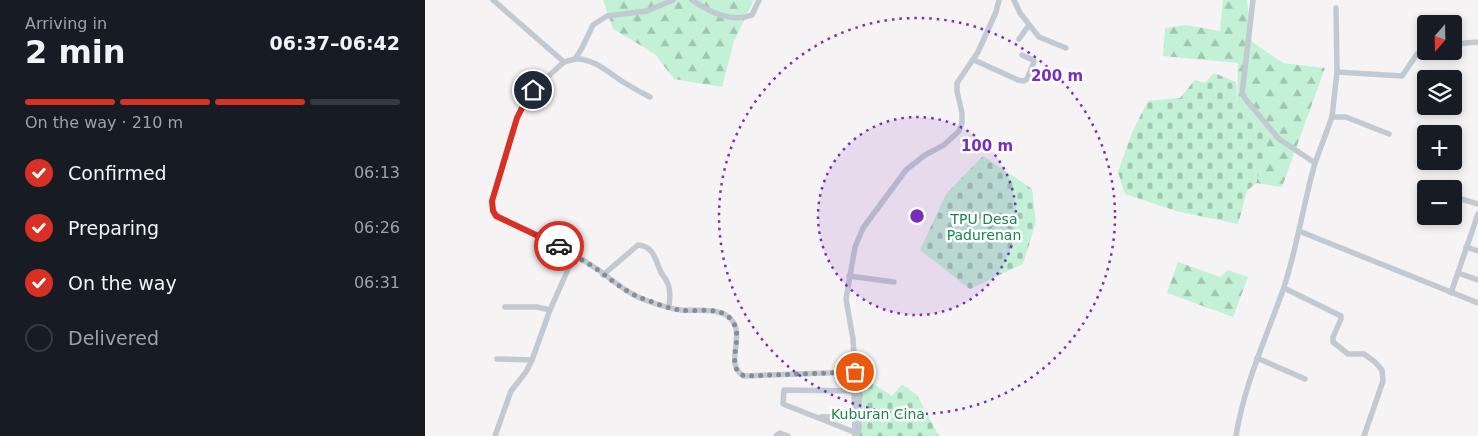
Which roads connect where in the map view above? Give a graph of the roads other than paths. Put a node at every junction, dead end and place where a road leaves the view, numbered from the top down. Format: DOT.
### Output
graph roads {
  1 [pos="493,0"];
  2 [pos="673,0"];
  3 [pos="692,0"];
  4 [pos="759,0"];
  5 [pos="999,0"];
  6 [pos="1014,0"];
  7 [pos="1253,0"];
  8 [pos="1336,8"];
  9 [pos="1029,25"];
  10 [pos="1019,39"];
  11 [pos="1478,42"];
  12 [pos="1463,43"];
  13 [pos="1066,48"];
  14 [pos="1417,54"];
  15 [pos="1023,56"];
  16 [pos="575,59"];
  17 [pos="974,60"];
  18 [pos="563,62"];
  19 [pos="1337,72"];
  20 [pos="650,97"];
  21 [pos="1332,117"];
  22 [pos="1389,134"];
  23 [pos="1315,163"];
  24 [pos="1462,199"];
  25 [pos="1478,204"];
  26 [pos="1478,214"];
  27 [pos="1477,223"];
  28 [pos="1299,231"];
  29 [pos="1466,247"];
  30 [pos="1478,252"];
  31 [pos="574,256"];
  32 [pos="1458,273"];
  33 [pos="603,275"];
  34 [pos="849,276"];
  35 [pos="1478,280"];
  36 [pos="894,282"];
  37 [pos="1284,288"];
  38 [pos="1451,293"];
  39 [pos="1478,303"];
  40 [pos="505,307"];
  41 [pos="669,307"];
  42 [pos="550,310"];
  43 [pos="1257,358"];
  44 [pos="497,359"];
  45 [pos="532,360"];
  46 [pos="855,372"];
  47 [pos="1305,380"];
  48 [pos="854,417"];
  49 [pos="816,418"];
  50 [pos="855,434"];
  51 [pos="495,436"];
  52 [pos="776,436"];
  53 [pos="788,436"];
  54 [pos="1236,436"];
  55 [pos="1365,436"];
  1 -- 18 [label="street"];
  2 -- 16 [label="street"];
  3 -- 4 [label="street"];
  5 -- 17 [label="street"];
  6 -- 9 [label="street"];
  7 -- 23 [label="street"];
  8 -- 19 [label="street"];
  9 -- 10 [label="street"];
  9 -- 13 [label="street"];
  11 -- 12 [label="street"];
  14 -- 19 [label="street"];
  15 -- 17 [label="street"];
  16 -- 18 [label="street"];
  16 -- 20 [label="street"];
  17 -- 34 [label="street"];
  18 -- 31 [label="street"];
  19 -- 21 [label="street"];
  21 -- 22 [label="street"];
  21 -- 23 [label="street"];
  23 -- 28 [label="street"];
  24 -- 25 [label="street"];
  26 -- 27 [label="street"];
  27 -- 29 [label="street"];
  28 -- 37 [label="street"];
  28 -- 38 [label="street"];
  29 -- 30 [label="street"];
  29 -- 32 [label="street"];
  31 -- 33 [label="street"];
  31 -- 42 [label="street"];
  32 -- 35 [label="street"];
  32 -- 38 [label="street"];
  33 -- 41 [label="street"];
  33 -- 41 [label="street"];
  34 -- 36 [label="street"];
  34 -- 46 [label="street"];
  37 -- 43 [label="street"];
  37 -- 55 [label="street"];
  38 -- 39 [label="street"];
  40 -- 42 [label="street"];
  41 -- 46 [label="street"];
  42 -- 45 [label="street"];
  43 -- 47 [label="street"];
  43 -- 54 [label="street"];
  44 -- 45 [label="street"];
  45 -- 51 [label="street"];
  46 -- 50 [label="street"];
  48 -- 49 [label="street"];
  48 -- 49 [label="street"];
  48 -- 50 [label="street"];
  49 -- 50 [label="street"];
  52 -- 53 [label="street"];
}
